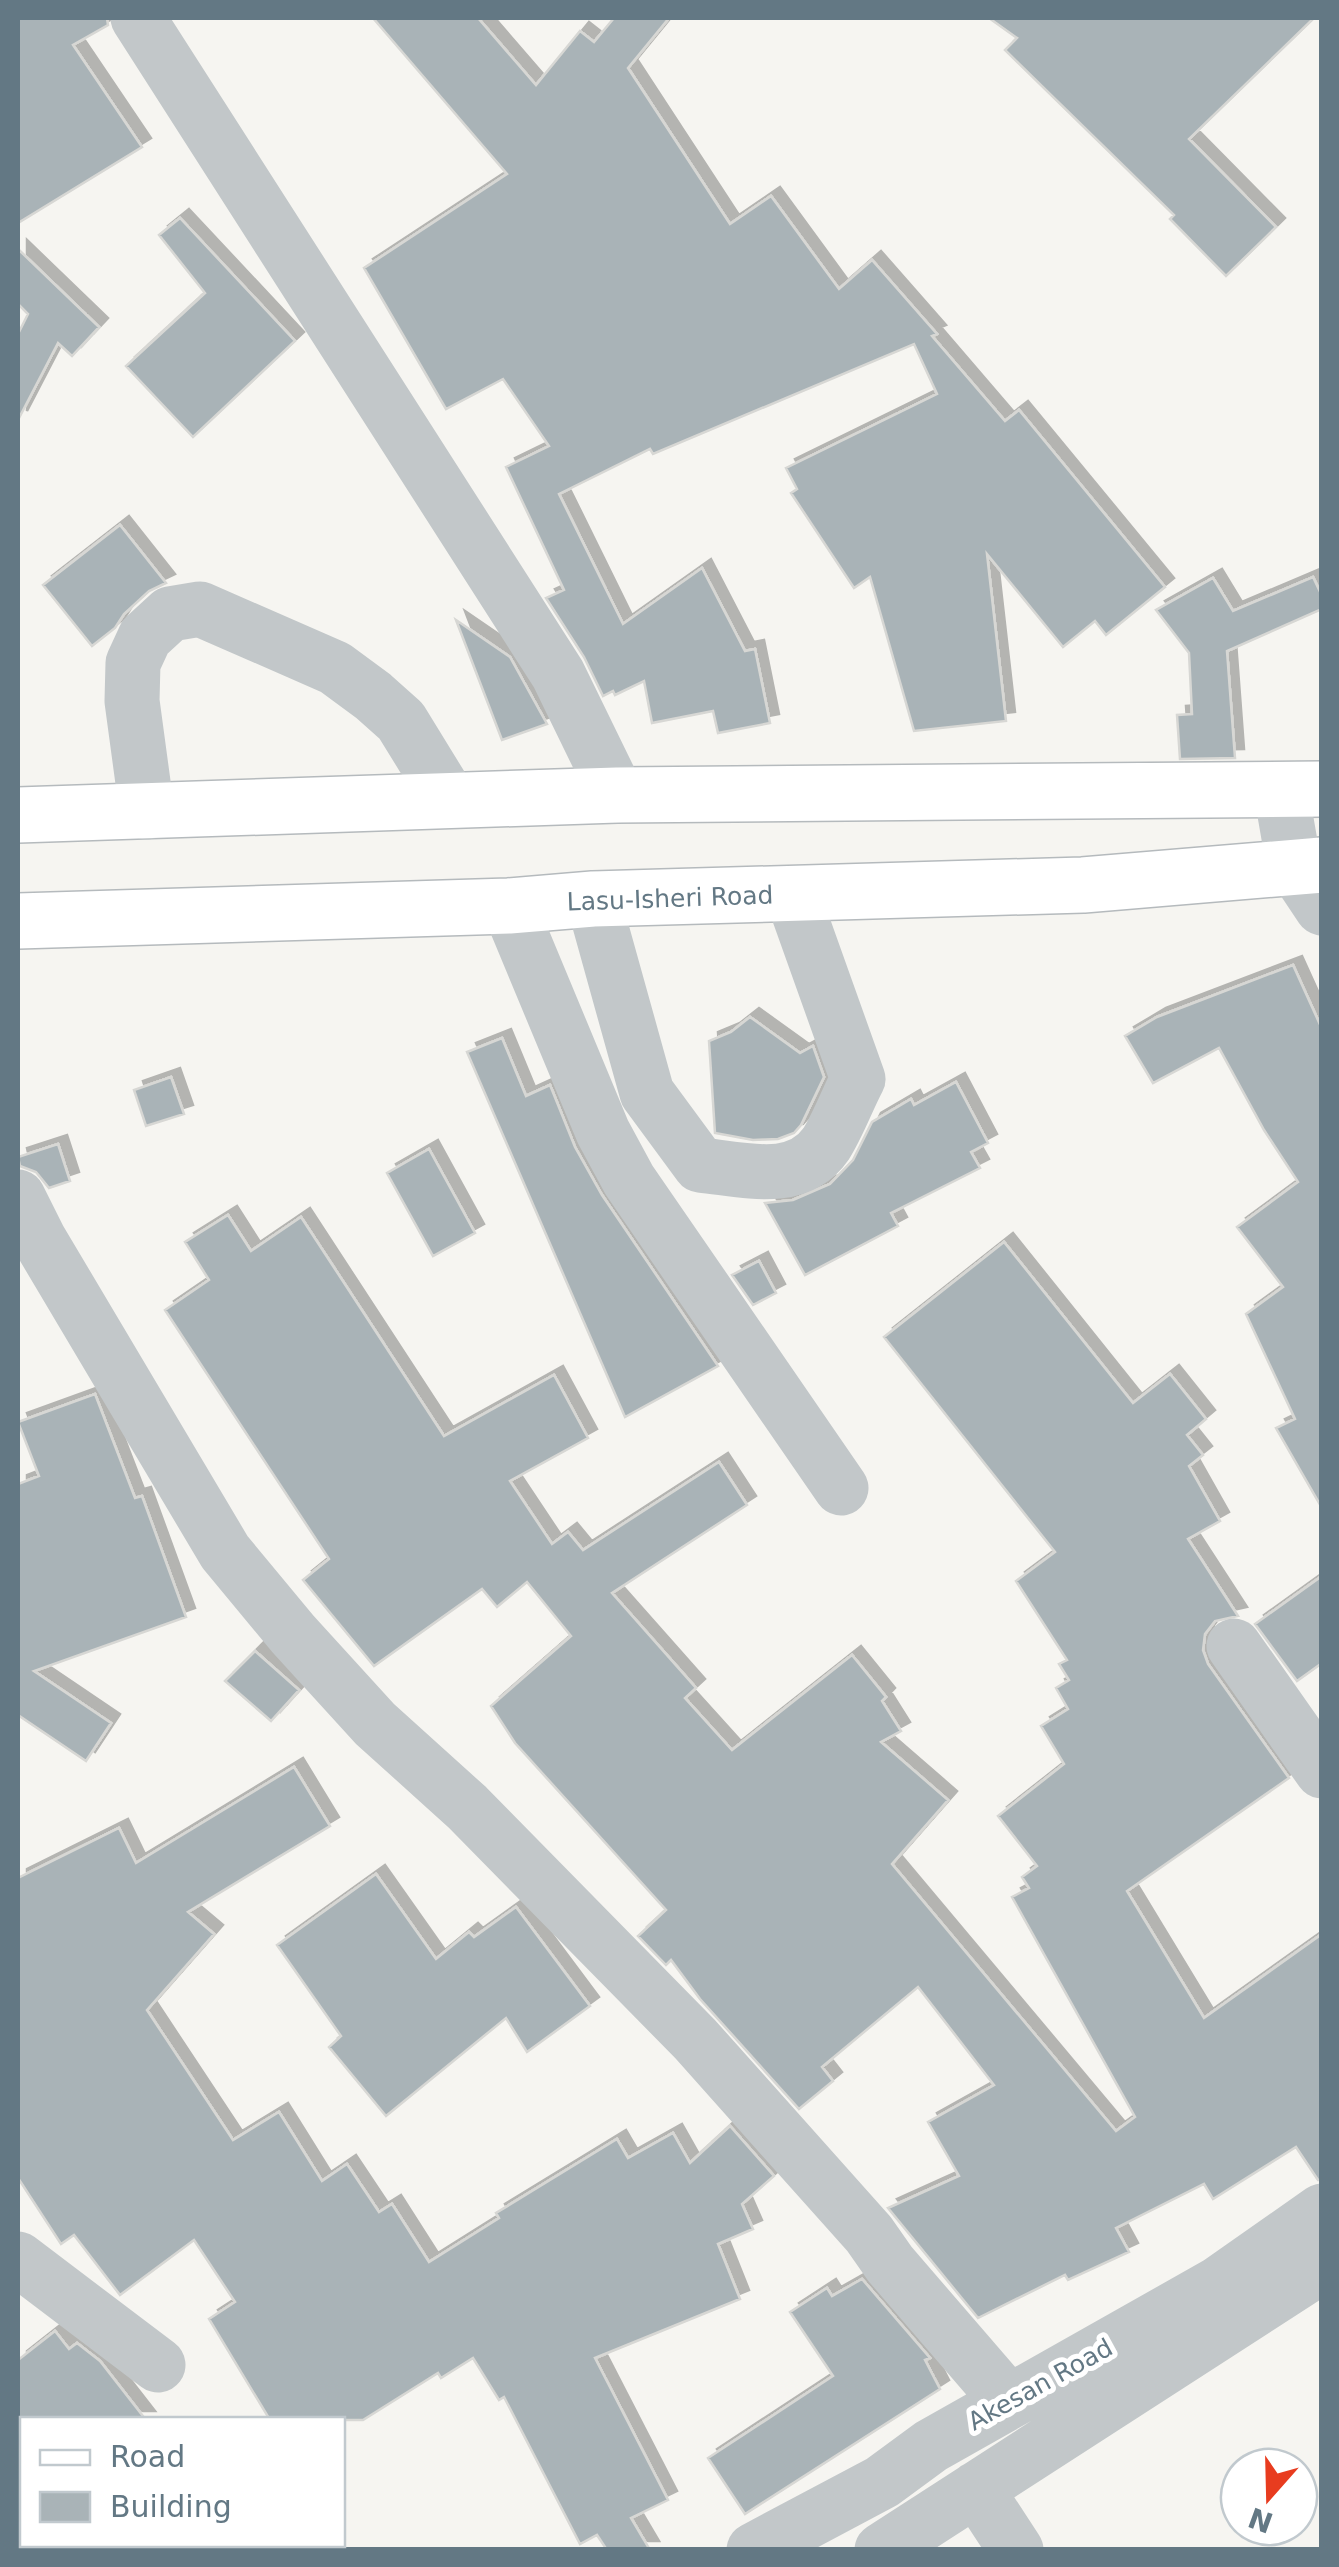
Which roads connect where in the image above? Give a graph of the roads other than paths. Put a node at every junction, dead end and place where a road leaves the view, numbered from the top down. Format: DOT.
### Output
graph roads {
  1 [pos="138,18"];
  2 [pos="1301,790"];
  3 [pos="616,795"];
  4 [pos="449,799"];
  5 [pos="147,812"];
  6 [pos="18,814"];
  7 [pos="1312,879"];
  8 [pos="792,894"];
  9 [pos="592,899"];
  10 [pos="509,906"];
  11 [pos="18,921"];
  12 [pos="18,1197"];
  13 [pos="841,1488"];
  14 [pos="1234,1646"];
  15 [pos="1322,1771"];
  16 [pos="1322,2211"];
  17 [pos="18,2259"];
  18 [pos="1322,2266"];
  19 [pos="158,2365"];
  20 [pos="1010,2402"];
  21 [pos="976,2490"];
  22 [pos="915,2541"];
  23 [pos="754,2550"];
  24 [pos="1016,2550"];
  1 -- 3 [label="street"];
  2 -- 3 [label="main road"];
  2 -- 7 [label="street"];
  3 -- 4 [label="main road"];
  4 -- 5 [label="main road"];
  4 -- 5 [label="street"];
  5 -- 6 [label="main road"];
  7 -- 8 [label="main road, Lasu-Isheri Road"];
  8 -- 9 [label="main road, Lasu-Isheri Road"];
  8 -- 9 [label="street"];
  9 -- 10 [label="main road, Lasu-Isheri Road"];
  10 -- 11 [label="main road, Lasu-Isheri Road"];
  10 -- 13 [label="street"];
  12 -- 20 [label="street"];
  14 -- 15 [label="street"];
  16 -- 20 [label="street, Akesan Road"];
  17 -- 19 [label="street"];
  18 -- 21 [label="street, Akesan Road"];
  20 -- 23 [label="street, Akesan Road"];
  21 -- 22 [label="street, Akesan Road"];
  21 -- 24 [label="street"];
}
